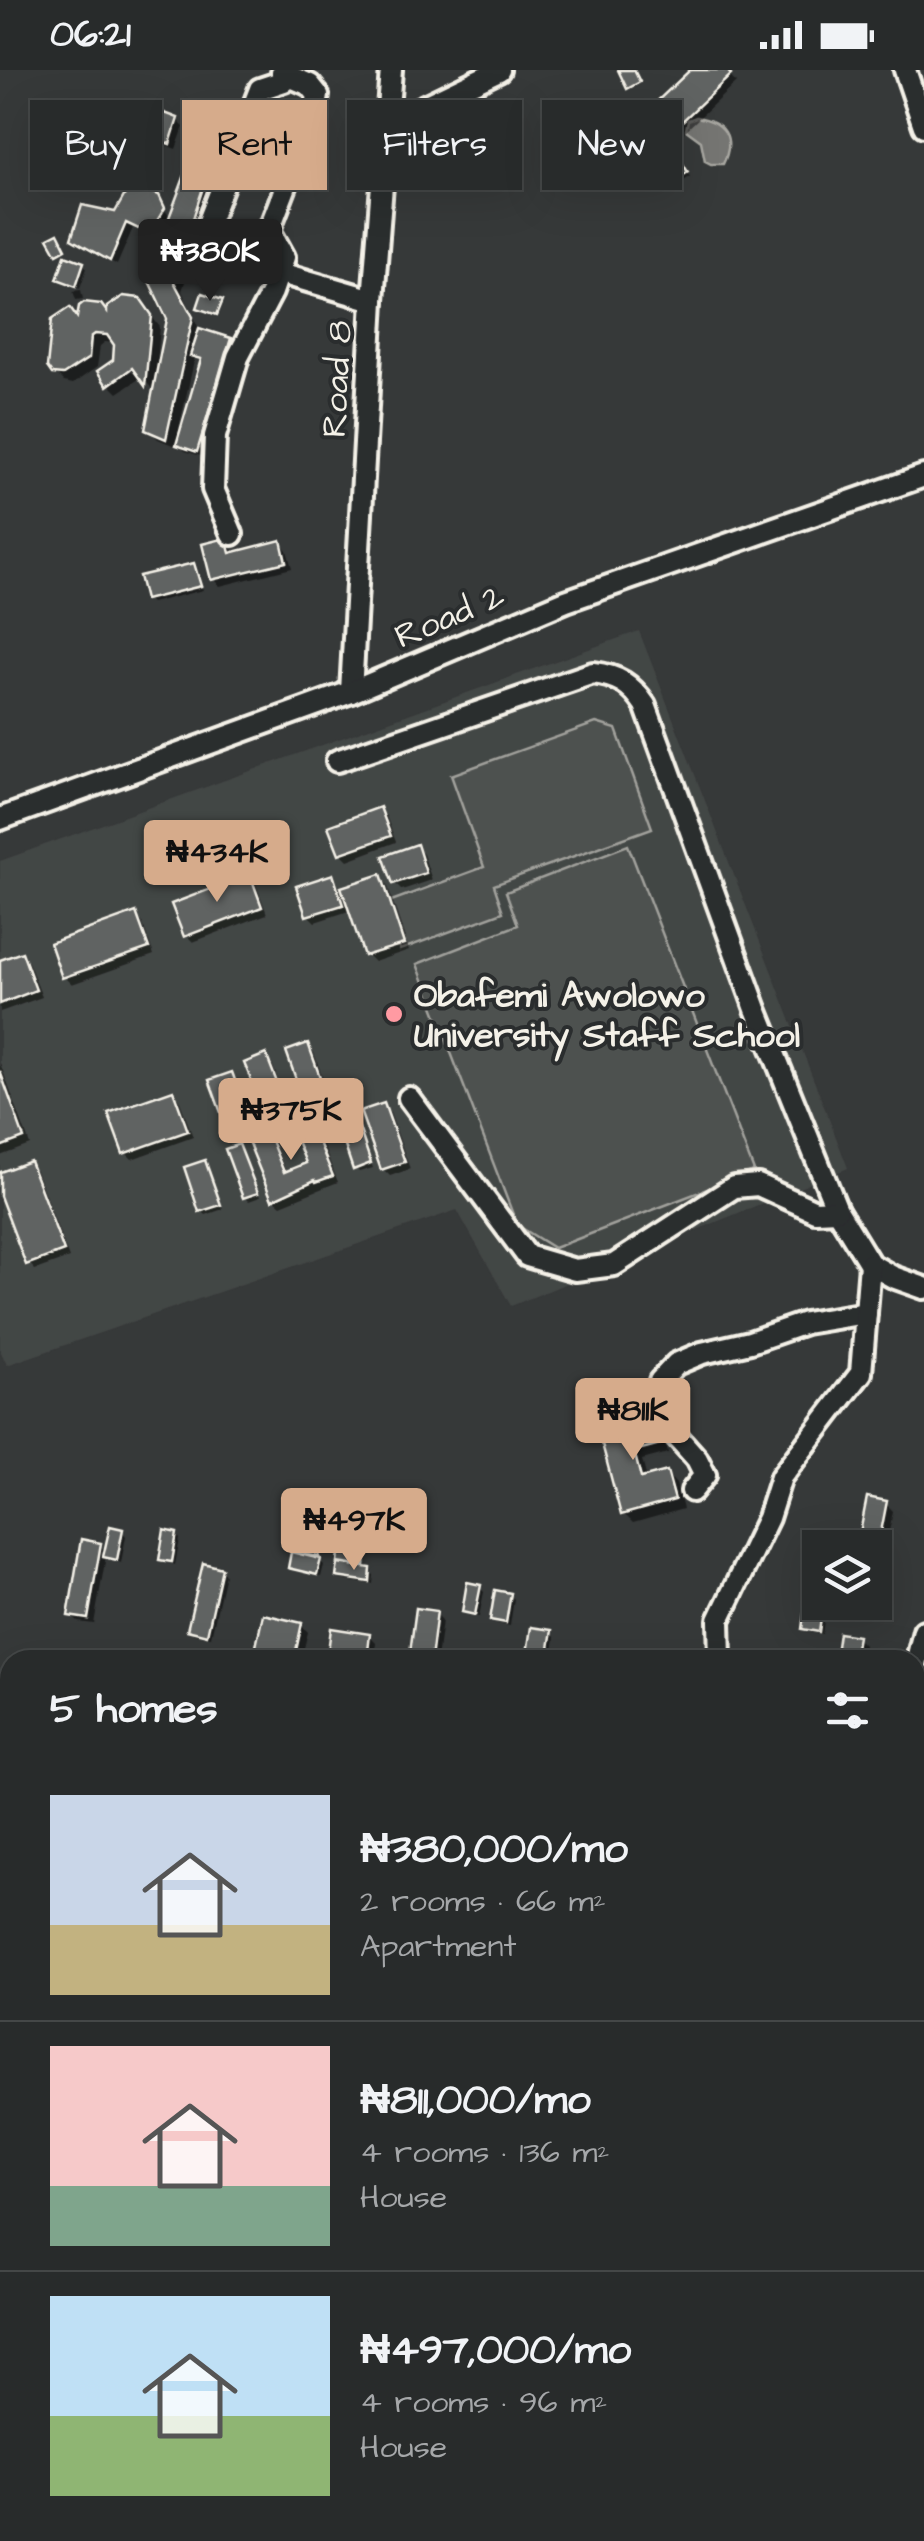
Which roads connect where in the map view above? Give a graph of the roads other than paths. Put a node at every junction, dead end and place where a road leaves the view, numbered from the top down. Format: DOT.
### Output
graph roads {
  1 [pos="391,70"];
  2 [pos="498,70"];
  3 [pos="904,70"];
  4 [pos="389,100"];
  5 [pos="436,100"];
  6 [pos="924,126"];
  7 [pos="381,190"];
  8 [pos="277,272"];
  9 [pos="372,300"];
  10 [pos="924,476"];
  11 [pos="232,534"];
  12 [pos="350,692"];
  13 [pos="337,761"];
  14 [pos="0,819"];
  15 [pos="409,1098"];
  16 [pos="837,1210"];
  17 [pos="870,1264"];
  18 [pos="924,1288"];
  19 [pos="866,1313"];
  20 [pos="692,1491"];
  21 [pos="720,1650"];
  1 -- 4 [label="street, Road 8"];
  2 -- 5 [label="street"];
  3 -- 6 [label="street"];
  7 -- 9 [label="street, Road 8"];
  8 -- 8 [label="street"];
  8 -- 9 [label="street"];
  8 -- 11 [label="street"];
  9 -- 12 [label="street, Road 8"];
  10 -- 12 [label="street, Road 2"];
  12 -- 14 [label="street, Road 2"];
  13 -- 16 [label="street"];
  15 -- 16 [label="street"];
  16 -- 17 [label="street"];
  17 -- 18 [label="street"];
  17 -- 19 [label="street"];
  19 -- 20 [label="street"];
  19 -- 21 [label="street"];
}
